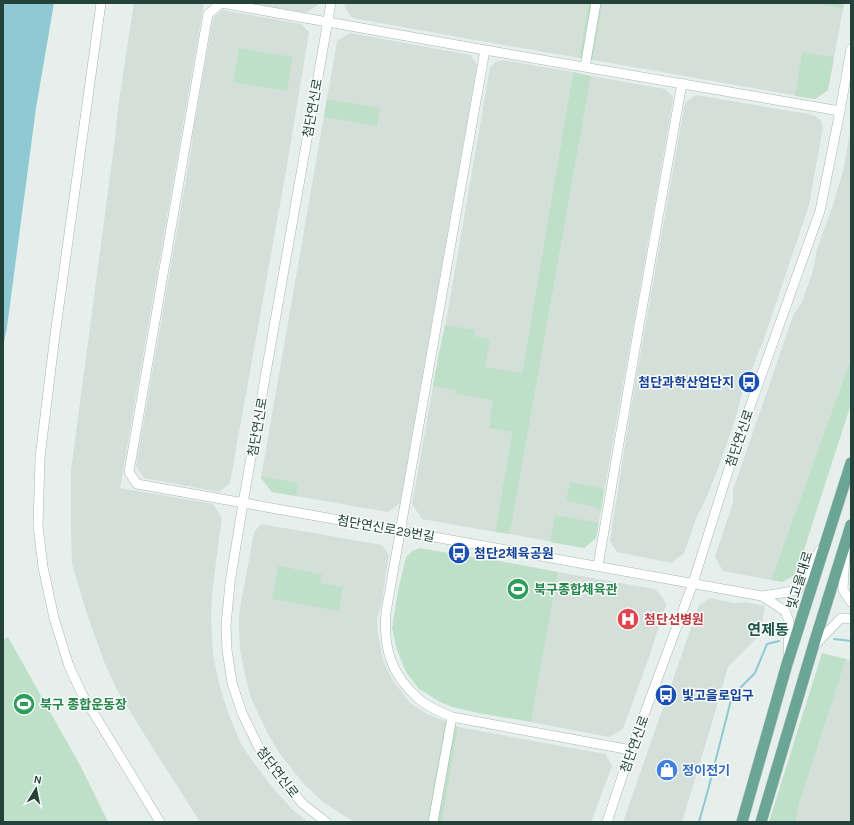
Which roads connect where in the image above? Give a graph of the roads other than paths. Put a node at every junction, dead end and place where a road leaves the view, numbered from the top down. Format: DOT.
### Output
graph roads {
  1 [pos="101,3"];
  2 [pos="331,3"];
  3 [pos="596,3"];
  4 [pos="327,22"];
  5 [pos="851,49"];
  6 [pos="485,50"];
  7 [pos="585,67"];
  8 [pos="682,83"];
  9 [pos="840,111"];
  10 [pos="851,463"];
  11 [pos="243,502"];
  12 [pos="851,525"];
  13 [pos="401,530"];
  14 [pos="826,539"];
  15 [pos="845,544"];
  16 [pos="598,566"];
  17 [pos="693,583"];
  18 [pos="762,596"];
  19 [pos="851,602"];
  20 [pos="851,618"];
  21 [pos="813,647"];
  22 [pos="787,664"];
  23 [pos="452,717"];
  24 [pos="631,750"];
  25 [pos="160,822"];
  26 [pos="326,822"];
  27 [pos="433,822"];
  28 [pos="607,822"];
  29 [pos="742,822"];
  30 [pos="760,822"];
  1 -- 25 [label="street"];
  2 -- 4 [label="street, 첨단연신로"];
  3 -- 7 [label="street"];
  4 -- 6 [label="street"];
  4 -- 11 [label="street, 첨단연신로"];
  4 -- 11 [label="street, 첨단연신로29번길"];
  5 -- 9 [label="street, 첨단연신로"];
  6 -- 7 [label="street"];
  6 -- 13 [label="street"];
  7 -- 8 [label="street"];
  8 -- 9 [label="street"];
  8 -- 16 [label="street"];
  9 -- 17 [label="street, 첨단연신로"];
  10 -- 14 [label="main road, 빛고을대로"];
  11 -- 13 [label="street, 첨단연신로29번길"];
  11 -- 26 [label="street, 첨단연신로"];
  12 -- 15 [label="main road"];
  13 -- 16 [label="street, 첨단연신로29번길"];
  13 -- 23 [label="street"];
  14 -- 18 [label="street"];
  14 -- 22 [label="main road, 빛고을대로"];
  15 -- 19 [label="street"];
  15 -- 21 [label="main road"];
  16 -- 17 [label="street, 첨단연신로29번길"];
  17 -- 18 [label="street, 첨단연신로29번길"];
  17 -- 24 [label="street, 첨단연신로"];
  18 -- 22 [label="street"];
  20 -- 21 [label="street"];
  21 -- 30 [label="main road"];
  22 -- 29 [label="main road, 빛고을대로"];
  23 -- 24 [label="street"];
  23 -- 27 [label="street"];
  24 -- 28 [label="street, 첨단연신로"];
}
